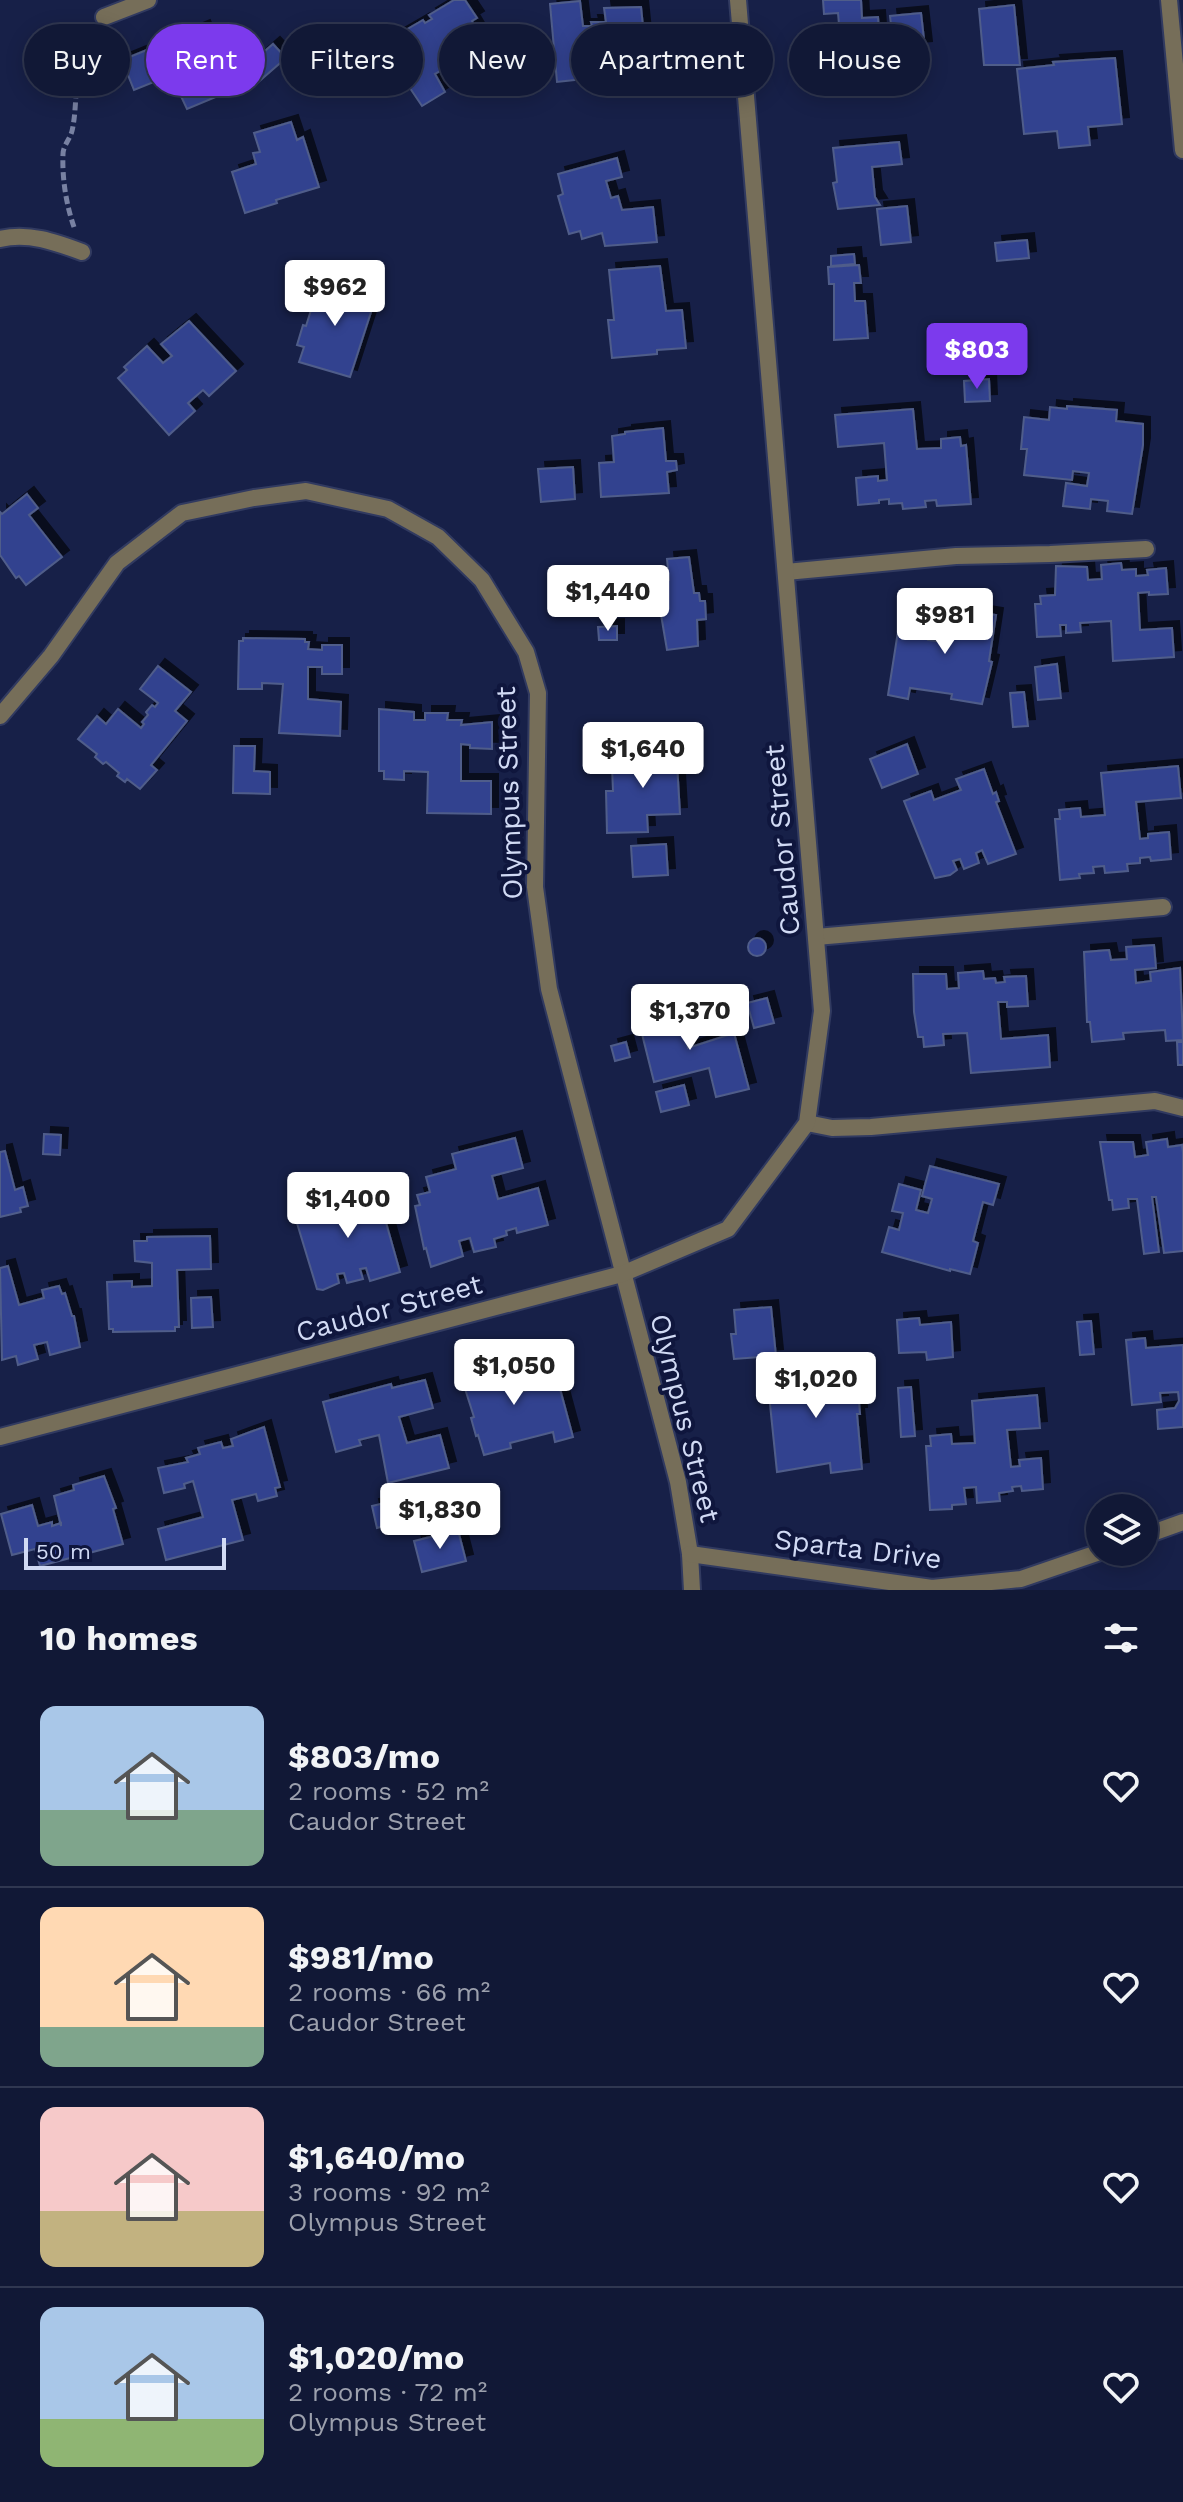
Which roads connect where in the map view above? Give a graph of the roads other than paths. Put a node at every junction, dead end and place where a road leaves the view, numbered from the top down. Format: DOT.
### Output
graph roads {
  1 [pos="148,0"];
  2 [pos="738,0"];
  3 [pos="1169,0"];
  4 [pos="104,17"];
  5 [pos="1183,150"];
  6 [pos="0,239"];
  7 [pos="82,252"];
  8 [pos="1146,549"];
  9 [pos="786,572"];
  10 [pos="0,716"];
  11 [pos="1163,907"];
  12 [pos="816,937"];
  13 [pos="1183,1108"];
  14 [pos="807,1123"];
  15 [pos="622,1274"];
  16 [pos="0,1437"];
  17 [pos="1183,1522"];
  18 [pos="1158,1531"];
  19 [pos="690,1554"];
  20 [pos="1086,1557"];
  21 [pos="692,1590"];
  1 -- 4 [label="street"];
  2 -- 9 [label="street, Caudor Street"];
  3 -- 5 [label="street"];
  6 -- 7 [label="street"];
  8 -- 9 [label="street"];
  9 -- 12 [label="street, Caudor Street"];
  10 -- 15 [label="street, Olympus Street"];
  11 -- 12 [label="street"];
  12 -- 14 [label="street, Caudor Street"];
  13 -- 14 [label="street"];
  14 -- 15 [label="street, Caudor Street"];
  15 -- 16 [label="street, Caudor Street"];
  15 -- 19 [label="street, Olympus Street"];
  17 -- 18 [label="street"];
  19 -- 20 [label="street, Sparta Drive"];
  19 -- 21 [label="street"];
}
